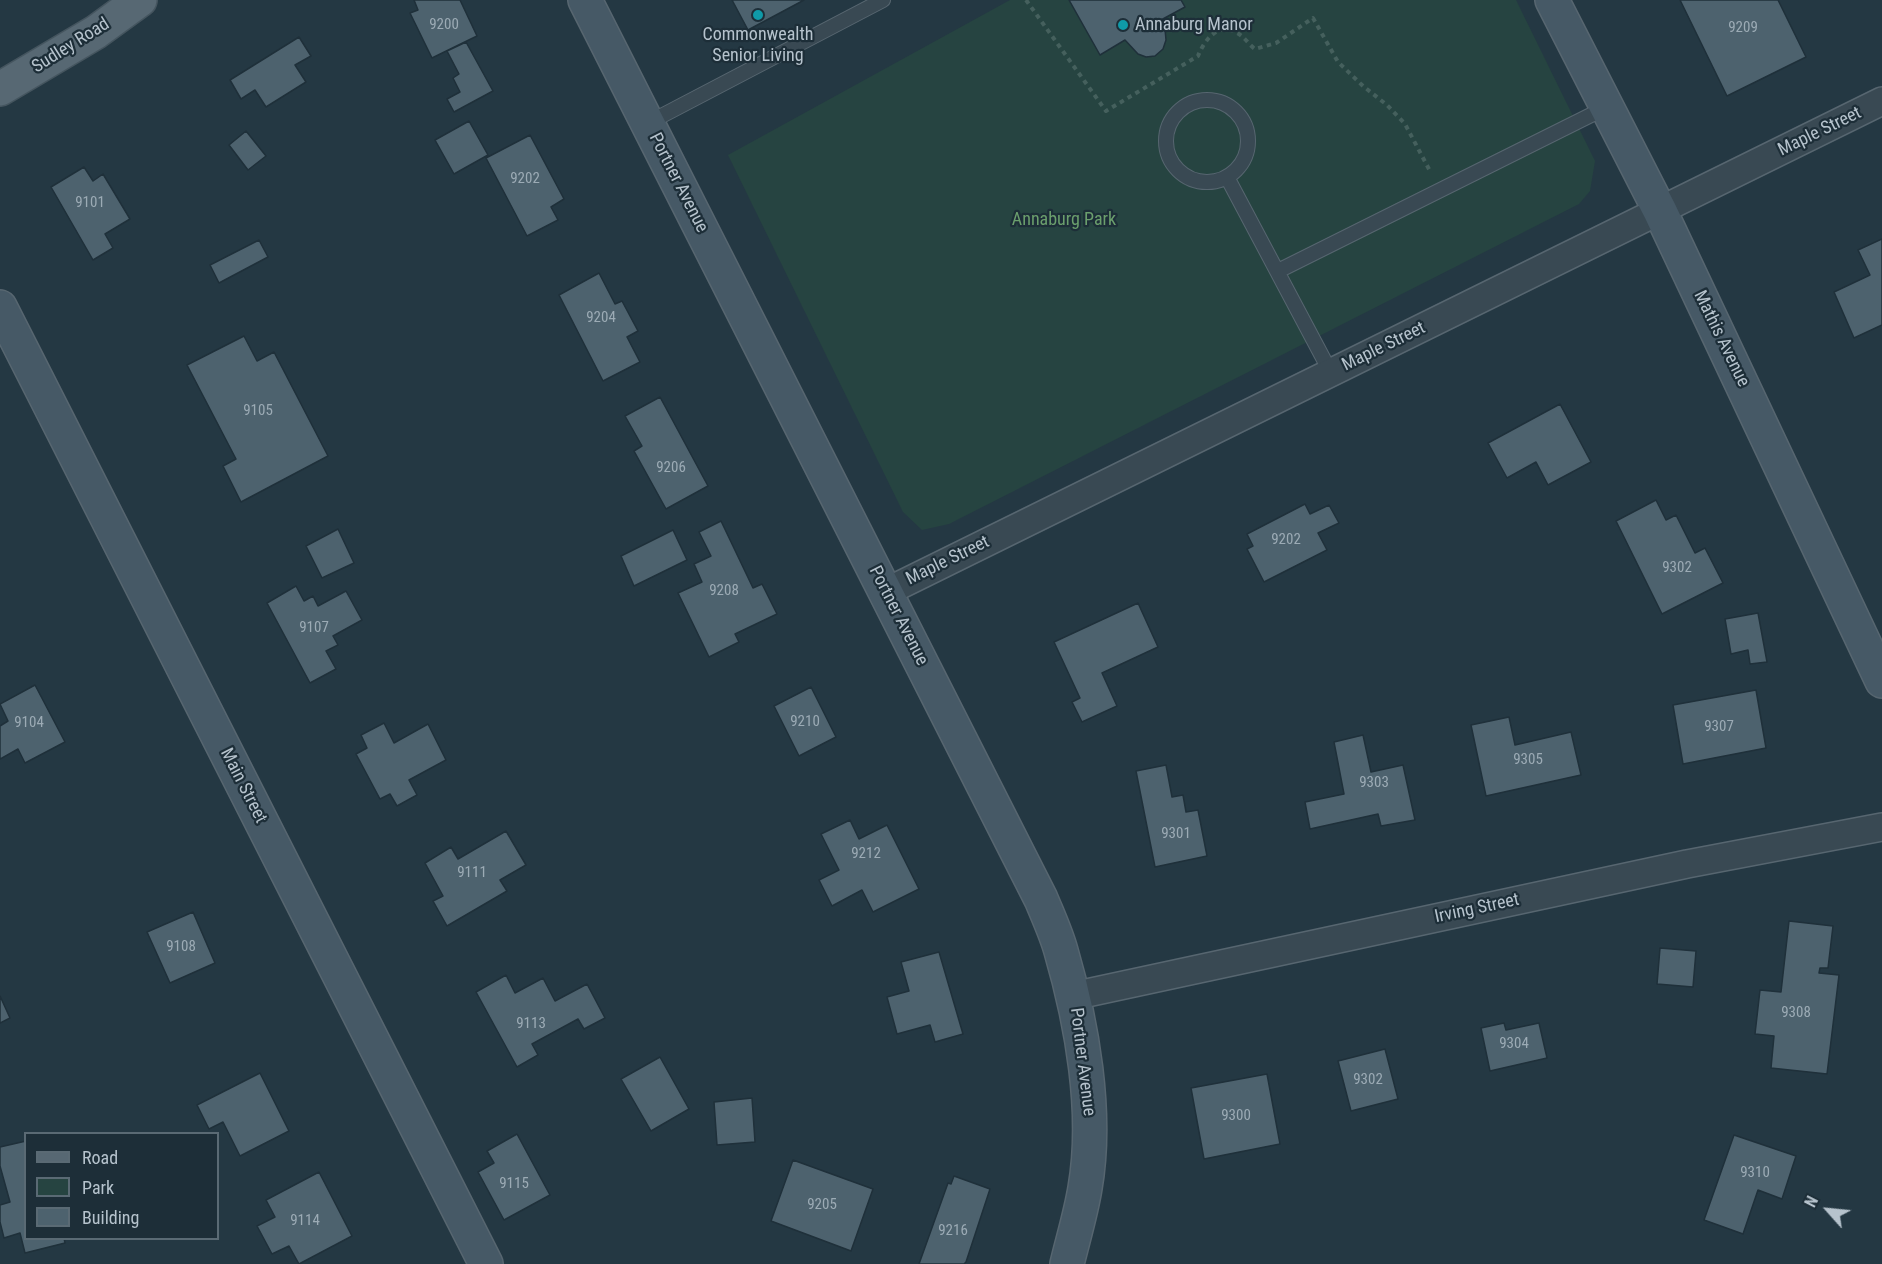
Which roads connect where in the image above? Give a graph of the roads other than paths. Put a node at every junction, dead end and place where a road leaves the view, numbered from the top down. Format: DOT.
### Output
graph roads {
  1 [pos="140,0"];
  2 [pos="585,0"];
  3 [pos="883,0"];
  4 [pos="1552,0"];
  5 [pos="0,89"];
  6 [pos="1882,101"];
  7 [pos="1607,107"];
  8 [pos="648,123"];
  9 [pos="1227,177"];
  10 [pos="1660,211"];
  11 [pos="1278,271"];
  12 [pos="0,307"];
  13 [pos="1331,373"];
  14 [pos="886,592"];
  15 [pos="1882,681"];
  16 [pos="1882,827"];
  17 [pos="1073,996"];
  18 [pos="486,1264"];
  19 [pos="1067,1264"];
  1 -- 5 [label="main road, Sudley Road"];
  2 -- 8 [label="street, Portner Avenue"];
  3 -- 8 [label="lane"];
  4 -- 7 [label="street, Mathis Avenue"];
  6 -- 10 [label="street, Maple Street"];
  7 -- 10 [label="street, Mathis Avenue"];
  7 -- 11 [label="lane"];
  8 -- 14 [label="street, Portner Avenue"];
  9 -- 9 [label="lane"];
  9 -- 11 [label="lane"];
  10 -- 13 [label="street, Maple Street"];
  10 -- 15 [label="street, Mathis Avenue"];
  11 -- 13 [label="lane"];
  12 -- 18 [label="street, Main Street"];
  13 -- 14 [label="street, Maple Street"];
  14 -- 17 [label="street, Portner Avenue"];
  16 -- 17 [label="street, Irving Street"];
  17 -- 19 [label="street, Portner Avenue"];
}
